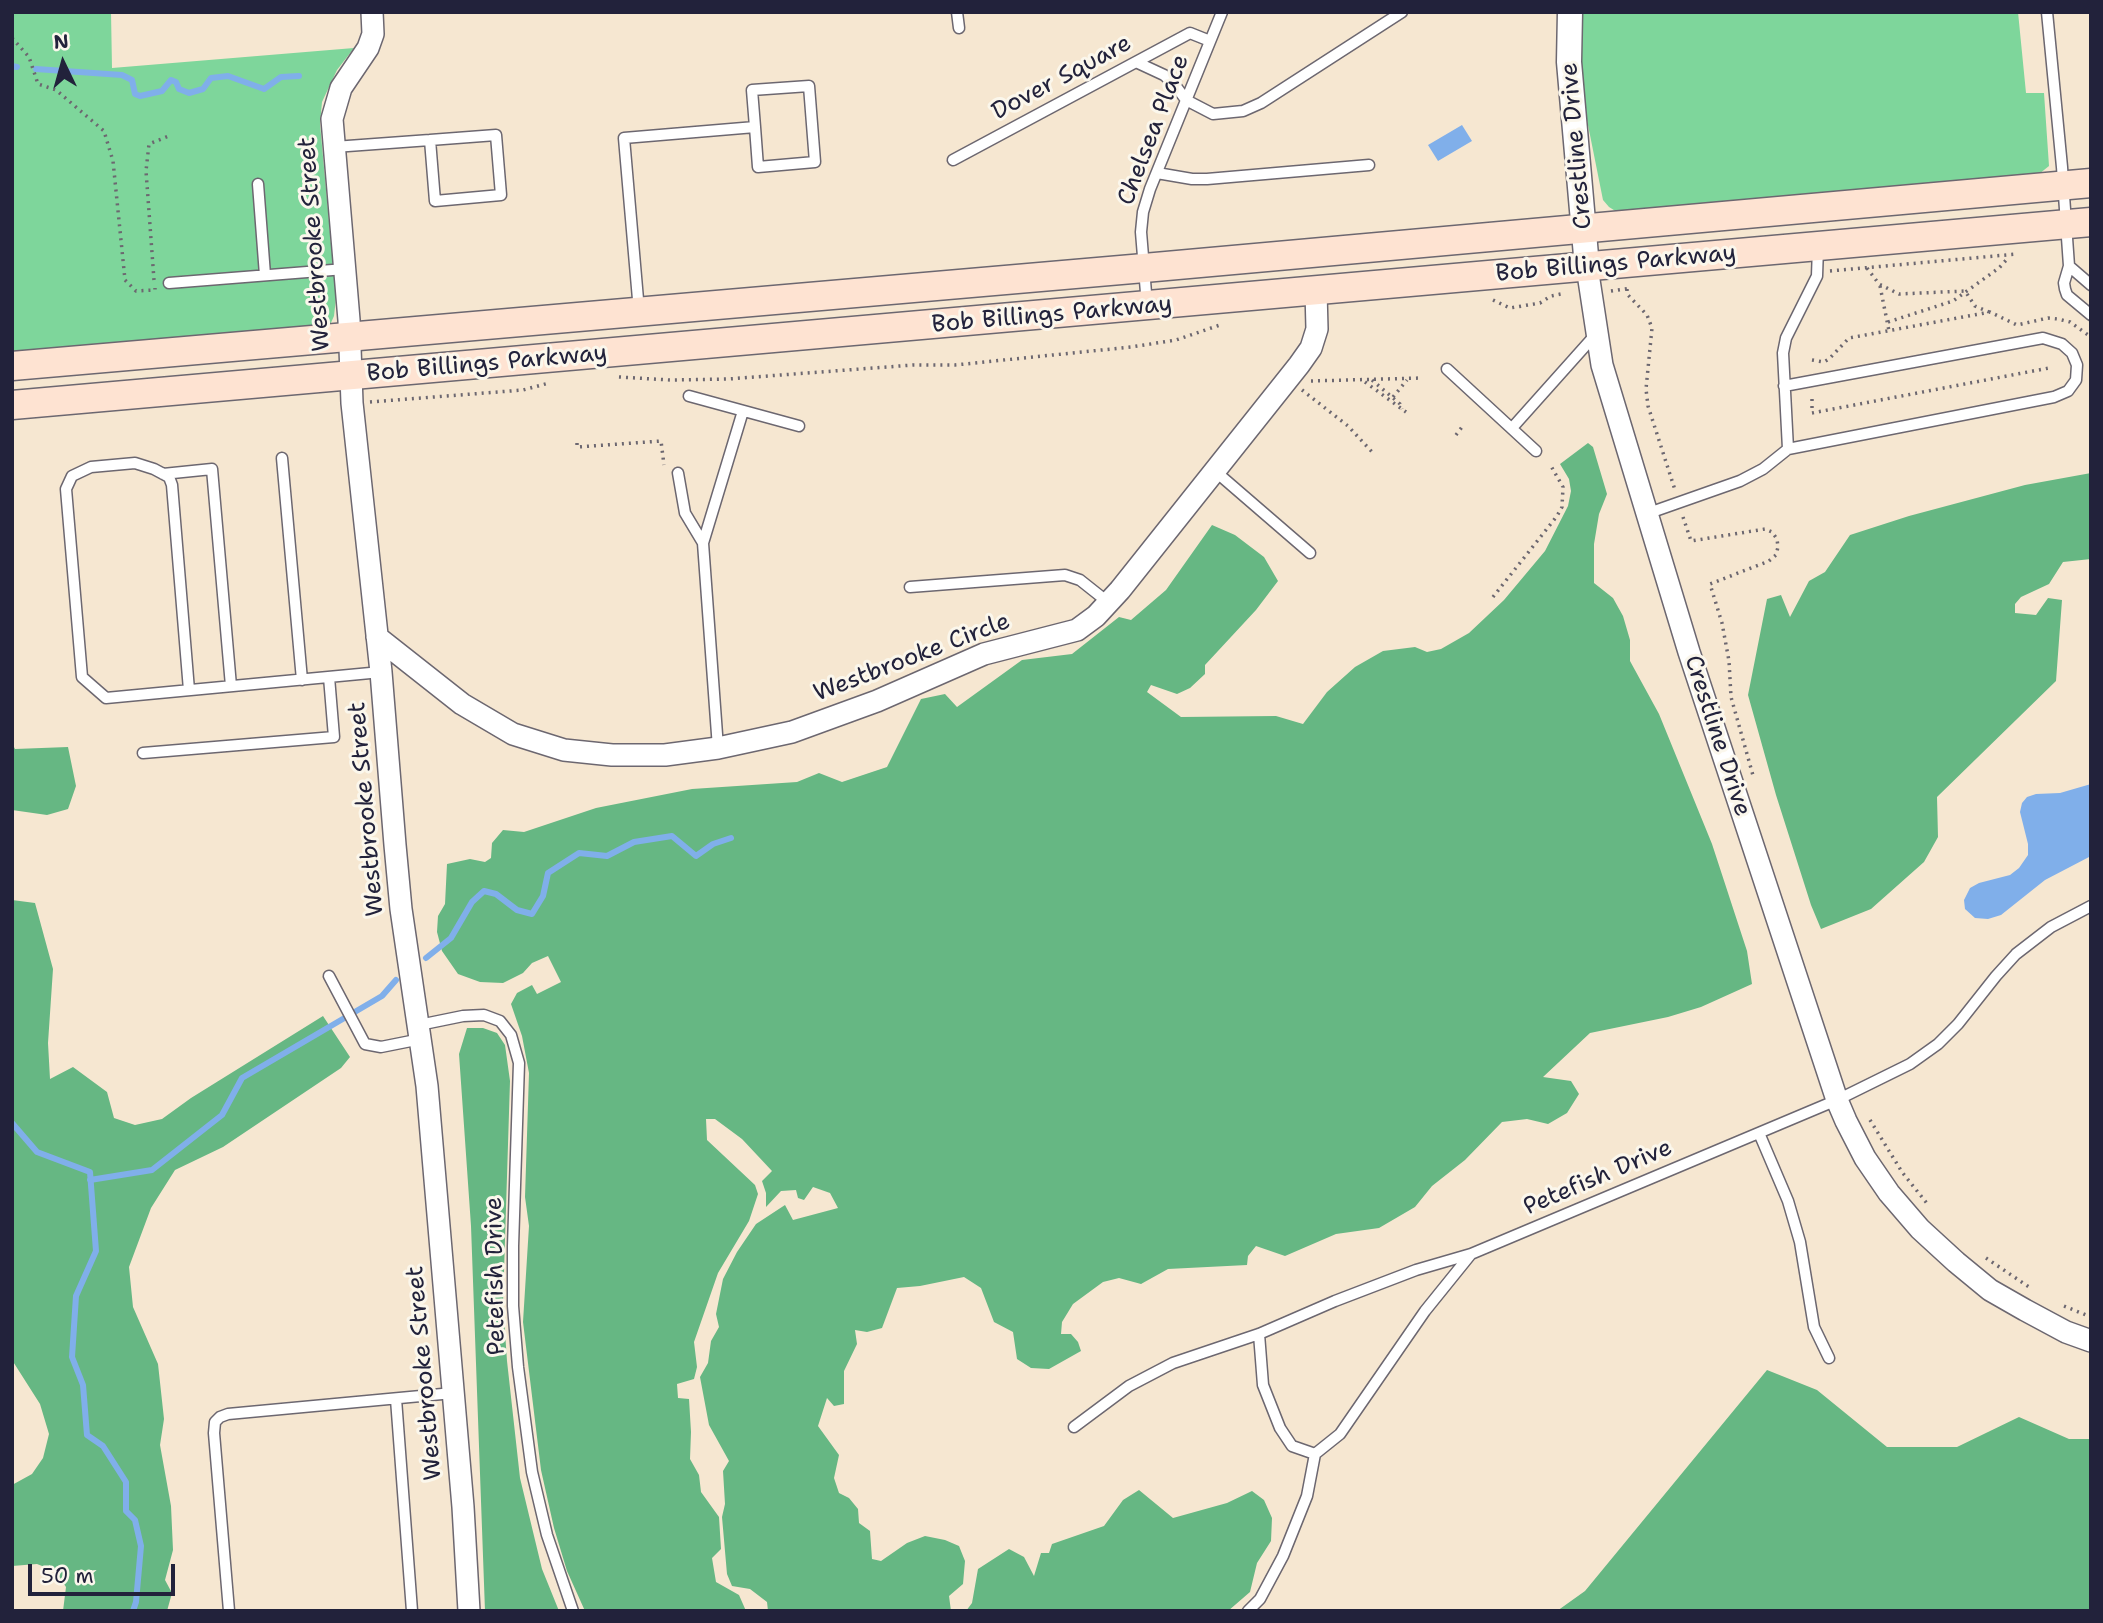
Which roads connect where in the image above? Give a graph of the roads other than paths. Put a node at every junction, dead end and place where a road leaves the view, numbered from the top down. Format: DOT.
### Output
graph roads {
  1 [pos="372,12"];
  2 [pos="957,12"];
  3 [pos="1222,12"];
  4 [pos="1402,12"];
  5 [pos="1570,12"];
  6 [pos="2047,12"];
  7 [pos="959,28"];
  8 [pos="1210,41"];
  9 [pos="1136,62"];
  10 [pos="1186,100"];
  11 [pos="755,127"];
  12 [pos="430,140"];
  13 [pos="334,147"];
  14 [pos="953,160"];
  15 [pos="1369,164"];
  16 [pos="1157,173"];
  17 [pos="258,184"];
  18 [pos="2077,184"];
  19 [pos="2078,223"];
  20 [pos="1583,229"];
  21 [pos="1818,246"];
  22 [pos="2069,266"];
  23 [pos="1587,267"];
  24 [pos="1144,268"];
  25 [pos="345,269"];
  26 [pos="265,275"];
  27 [pos="169,283"];
  28 [pos="2091,285"];
  29 [pos="1316,291"];
  30 [pos="1147,306"];
  31 [pos="639,311"];
  32 [pos="2091,315"];
  33 [pos="1596,334"];
  34 [pos="350,337"];
  35 [pos="12,366"];
  36 [pos="1447,369"];
  37 [pos="351,374"];
  38 [pos="1784,386"];
  39 [pos="689,396"];
  40 [pos="12,405"];
  41 [pos="743,411"];
  42 [pos="799,426"];
  43 [pos="1512,428"];
  44 [pos="1788,449"];
  45 [pos="1536,451"];
  46 [pos="282,458"];
  47 [pos="1215,471"];
  48 [pos="678,473"];
  49 [pos="163,474"];
  50 [pos="1649,513"];
  51 [pos="703,542"];
  52 [pos="1310,553"];
  53 [pos="910,587"];
  54 [pos="1109,603"];
  55 [pos="377,638"];
  56 [pos="381,672"];
  57 [pos="329,677"];
  58 [pos="302,680"];
  59 [pos="231,686"];
  60 [pos="189,690"];
  61 [pos="718,748"];
  62 [pos="144,753"];
  63 [pos="2091,906"];
  64 [pos="329,976"];
  65 [pos="420,1032"];
  66 [pos="1837,1100"];
  67 [pos="1759,1133"];
  68 [pos="1471,1254"];
  69 [pos="1259,1334"];
  70 [pos="2091,1341"];
  71 [pos="1829,1358"];
  72 [pos="453,1393"];
  73 [pos="396,1399"];
  74 [pos="1074,1427"];
  75 [pos="1315,1454"];
  76 [pos="229,1611"];
  77 [pos="412,1611"];
  78 [pos="469,1611"];
  79 [pos="573,1611"];
  80 [pos="1248,1611"];
  1 -- 13 [label="street, Westbrooke Street"];
  2 -- 7 [label="lane"];
  3 -- 8 [label="lane, Chelsea Place"];
  4 -- 10 [label="lane"];
  5 -- 20 [label="street, Crestline Drive"];
  6 -- 18 [label="lane"];
  8 -- 9 [label="lane, Dover Square"];
  8 -- 10 [label="lane, Chelsea Place"];
  9 -- 10 [label="lane"];
  9 -- 14 [label="lane, Dover Square"];
  10 -- 16 [label="lane, Chelsea Place"];
  11 -- 11 [label="lane"];
  11 -- 31 [label="lane"];
  12 -- 12 [label="lane"];
  12 -- 13 [label="lane"];
  13 -- 25 [label="street, Westbrooke Street"];
  15 -- 16 [label="lane"];
  16 -- 24 [label="lane, Chelsea Place"];
  17 -- 26 [label="lane"];
  18 -- 19 [label="lane"];
  18 -- 20 [label="main road, Bob Billings Parkway"];
  19 -- 21 [label="main road, Bob Billings Parkway"];
  19 -- 22 [label="lane"];
  20 -- 23 [label="street, Crestline Drive"];
  20 -- 24 [label="main road, Bob Billings Parkway"];
  21 -- 23 [label="main road, Bob Billings Parkway"];
  21 -- 38 [label="lane"];
  22 -- 28 [label="lane"];
  22 -- 32 [label="lane"];
  23 -- 29 [label="main road, Bob Billings Parkway"];
  23 -- 33 [label="street, Crestline Drive"];
  24 -- 30 [label="lane, Chelsea Place"];
  24 -- 31 [label="main road, Bob Billings Parkway"];
  25 -- 26 [label="lane"];
  25 -- 34 [label="street, Westbrooke Street"];
  26 -- 27 [label="lane"];
  29 -- 30 [label="main road, Bob Billings Parkway"];
  29 -- 47 [label="street, Westbrooke Circle"];
  30 -- 37 [label="main road, Bob Billings Parkway"];
  31 -- 34 [label="main road, Bob Billings Parkway"];
  33 -- 43 [label="lane"];
  33 -- 50 [label="street, Crestline Drive"];
  34 -- 35 [label="main road, Bob Billings Parkway"];
  34 -- 37 [label="street, Westbrooke Street"];
  36 -- 43 [label="lane"];
  37 -- 40 [label="main road, Bob Billings Parkway"];
  37 -- 55 [label="street, Westbrooke Street"];
  38 -- 44 [label="lane"];
  38 -- 44 [label="lane"];
  39 -- 41 [label="lane"];
  41 -- 42 [label="lane"];
  41 -- 51 [label="lane"];
  43 -- 45 [label="lane"];
  44 -- 50 [label="lane"];
  46 -- 58 [label="lane"];
  47 -- 52 [label="lane"];
  47 -- 54 [label="street, Westbrooke Circle"];
  48 -- 51 [label="lane"];
  49 -- 59 [label="lane"];
  49 -- 60 [label="lane"];
  49 -- 60 [label="lane"];
  50 -- 66 [label="street, Crestline Drive"];
  51 -- 61 [label="lane"];
  53 -- 54 [label="lane"];
  54 -- 61 [label="street, Westbrooke Circle"];
  55 -- 56 [label="street, Westbrooke Street"];
  55 -- 61 [label="street, Westbrooke Circle"];
  56 -- 57 [label="lane"];
  56 -- 65 [label="street, Westbrooke Street"];
  57 -- 58 [label="lane"];
  57 -- 62 [label="lane"];
  58 -- 59 [label="lane"];
  59 -- 60 [label="lane"];
  63 -- 66 [label="lane, Petefish Drive"];
  64 -- 65 [label="lane"];
  65 -- 72 [label="street, Westbrooke Street"];
  65 -- 79 [label="lane, Petefish Drive"];
  66 -- 67 [label="lane, Petefish Drive"];
  66 -- 70 [label="street, Crestline Drive"];
  67 -- 68 [label="lane, Petefish Drive"];
  67 -- 71 [label="lane"];
  68 -- 69 [label="lane"];
  68 -- 75 [label="lane, Petefish Drive"];
  69 -- 74 [label="lane"];
  69 -- 75 [label="lane"];
  72 -- 73 [label="lane"];
  72 -- 78 [label="street, Westbrooke Street"];
  73 -- 76 [label="lane"];
  73 -- 77 [label="lane"];
  75 -- 80 [label="lane"];
}
